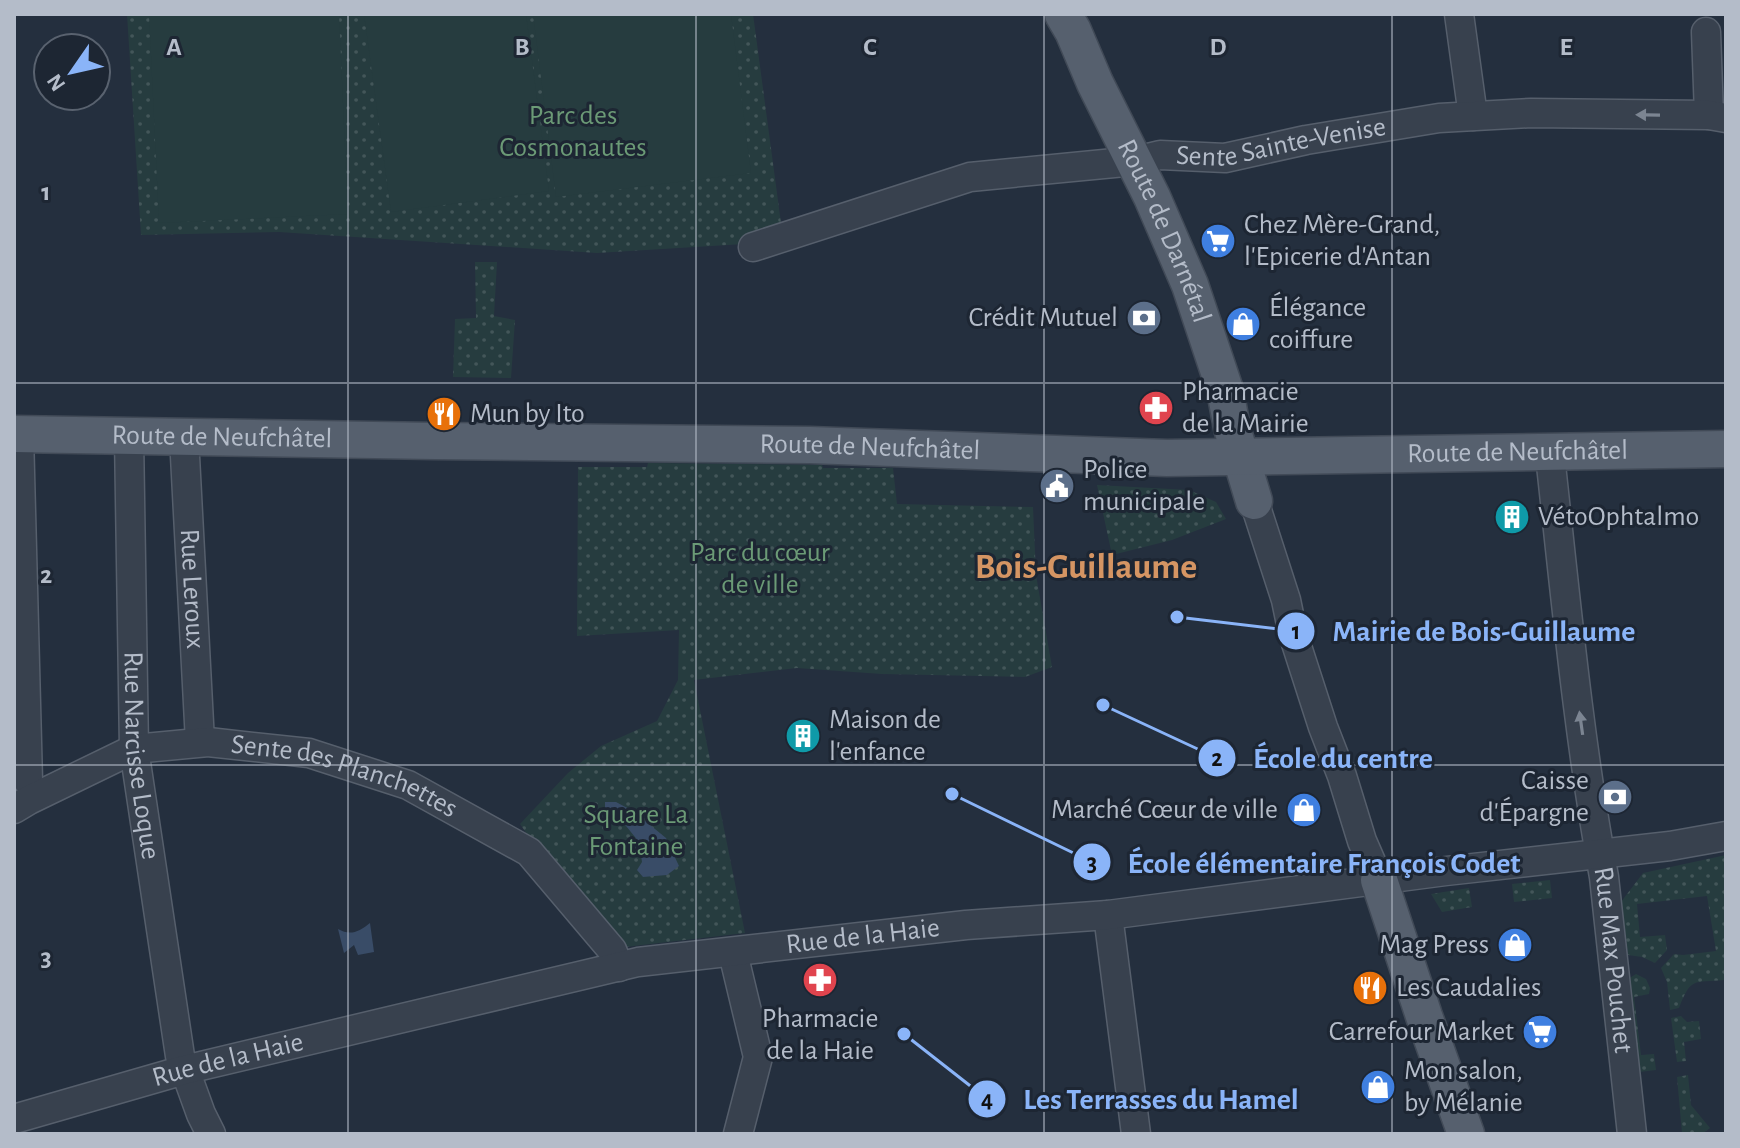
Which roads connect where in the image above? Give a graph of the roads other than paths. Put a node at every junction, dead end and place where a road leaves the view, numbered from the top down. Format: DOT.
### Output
graph roads {
  1 [pos="1063,14"];
  2 [pos="1459,14"];
  3 [pos="1706,32"];
  4 [pos="1473,116"];
  5 [pos="1718,117"];
  6 [pos="1135,161"];
  7 [pos="753,247"];
  8 [pos="17,434"];
  9 [pos="129,436"];
  10 [pos="184,437"];
  11 [pos="1726,449"];
  12 [pos="1551,452"];
  13 [pos="1242,457"];
  14 [pos="1254,501"];
  15 [pos="200,742"];
  16 [pos="134,749"];
  17 [pos="28,781"];
  18 [pos="14,809"];
  19 [pos="1726,836"];
  20 [pos="1601,855"];
  21 [pos="1379,880"];
  22 [pos="1108,915"];
  23 [pos="733,953"];
  24 [pos="619,967"];
  25 [pos="184,1070"];
  26 [pos="14,1119"];
  27 [pos="211,1134"];
  28 [pos="738,1134"];
  29 [pos="1136,1134"];
  30 [pos="1466,1134"];
  31 [pos="1632,1134"];
  1 -- 6 [label="main road, Route de Darnétal"];
  2 -- 4 [label="street"];
  3 -- 5 [label="street"];
  5 -- 4 [label="street, Sente Sainte-Venise, one-way"];
  4 -- 6 [label="street, Sente Sainte-Venise"];
  6 -- 7 [label="street, Sente Sainte-Venise"];
  6 -- 13 [label="main road, Route de Darnétal"];
  8 -- 9 [label="main road, Route de Neufchâtel"];
  8 -- 17 [label="street"];
  9 -- 10 [label="main road, Route de Neufchâtel"];
  9 -- 16 [label="street, Rue Narcisse Loque"];
  10 -- 13 [label="main road, Route de Neufchâtel"];
  10 -- 15 [label="street, Rue Leroux"];
  11 -- 12 [label="main road, Route de Neufchâtel"];
  12 -- 13 [label="main road, Route de Neufchâtel"];
  20 -- 12 [label="street, Rue Max Pouchet, one-way"];
  13 -- 14 [label="main road, Route de Darnétal"];
  14 -- 21 [label="street"];
  15 -- 16 [label="street, Sente des Planchettes"];
  15 -- 24 [label="street, Sente des Planchettes"];
  16 -- 18 [label="street, Sente des Planchettes"];
  16 -- 25 [label="street, Rue Narcisse Loque"];
  19 -- 20 [label="street, Rue de la Haie"];
  20 -- 21 [label="street, Rue de la Haie"];
  20 -- 31 [label="street, Rue Max Pouchet"];
  21 -- 22 [label="street, Rue de la Haie"];
  21 -- 30 [label="main road"];
  22 -- 23 [label="street, Rue de la Haie"];
  22 -- 29 [label="street"];
  23 -- 24 [label="street, Rue de la Haie"];
  23 -- 28 [label="street"];
  24 -- 25 [label="street, Rue de la Haie"];
  25 -- 26 [label="street, Rue de la Haie"];
  25 -- 27 [label="street, Rue Narcisse Loque"];
}
